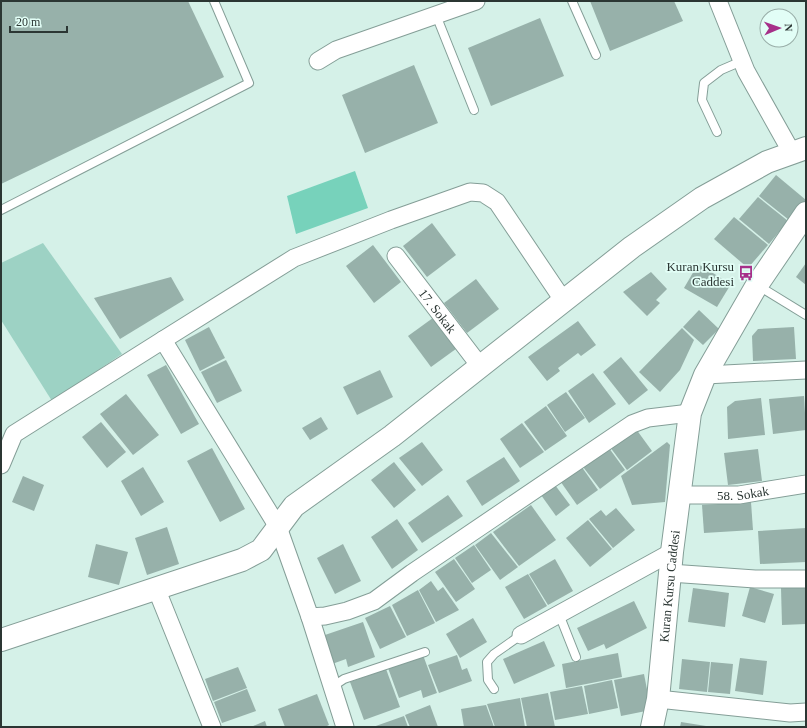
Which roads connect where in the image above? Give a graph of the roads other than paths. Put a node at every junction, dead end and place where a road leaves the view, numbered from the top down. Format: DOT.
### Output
graph roads {
  1 [pos="214,1"];
  2 [pos="476,1"];
  3 [pos="572,1"];
  4 [pos="718,1"];
  5 [pos="436,15"];
  6 [pos="596,55"];
  7 [pos="318,61"];
  8 [pos="742,61"];
  9 [pos="474,110"];
  10 [pos="717,132"];
  11 [pos="799,151"];
  12 [pos="1,210"];
  13 [pos="806,213"];
  14 [pos="396,256"];
  15 [pos="757,285"];
  16 [pos="564,300"];
  17 [pos="806,315"];
  18 [pos="163,340"];
  19 [pos="480,366"];
  20 [pos="806,370"];
  21 [pos="705,375"];
  22 [pos="690,413"];
  23 [pos="1,465"];
  24 [pos="806,484"];
  25 [pos="679,495"];
  26 [pos="278,527"];
  27 [pos="671,562"];
  28 [pos="806,579"];
  29 [pos="156,588"];
  30 [pos="559,614"];
  31 [pos="310,617"];
  32 [pos="521,635"];
  33 [pos="1,640"];
  34 [pos="425,652"];
  35 [pos="576,657"];
  36 [pos="332,687"];
  37 [pos="494,688"];
  38 [pos="658,699"];
  39 [pos="806,712"];
  40 [pos="212,727"];
  41 [pos="345,727"];
  42 [pos="652,727"];
  1 -- 12 [label="lane"];
  2 -- 5 [label="street"];
  3 -- 6 [label="lane"];
  4 -- 8 [label="street"];
  5 -- 7 [label="street"];
  5 -- 9 [label="lane"];
  8 -- 10 [label="lane"];
  8 -- 11 [label="street"];
  11 -- 16 [label="street"];
  13 -- 15 [label="street, Kuran Kursu Caddesi"];
  14 -- 19 [label="street, 17. Sokak"];
  15 -- 17 [label="lane"];
  15 -- 21 [label="street, Kuran Kursu Caddesi"];
  16 -- 18 [label="street"];
  16 -- 19 [label="street"];
  18 -- 23 [label="street"];
  18 -- 26 [label="street"];
  19 -- 26 [label="street"];
  20 -- 21 [label="street"];
  21 -- 22 [label="street, Kuran Kursu Caddesi"];
  22 -- 25 [label="street, Kuran Kursu Caddesi"];
  22 -- 31 [label="street"];
  24 -- 25 [label="street, 58. Sokak"];
  25 -- 27 [label="street, Kuran Kursu Caddesi"];
  26 -- 29 [label="street"];
  26 -- 31 [label="street"];
  27 -- 28 [label="street"];
  27 -- 30 [label="street"];
  27 -- 38 [label="street, Kuran Kursu Caddesi"];
  29 -- 33 [label="street"];
  29 -- 40 [label="street"];
  30 -- 32 [label="street"];
  30 -- 35 [label="lane"];
  31 -- 36 [label="street"];
  32 -- 37 [label="lane"];
  34 -- 36 [label="lane"];
  36 -- 41 [label="street"];
  38 -- 39 [label="street"];
  38 -- 42 [label="street, Kuran Kursu Caddesi"];
}
